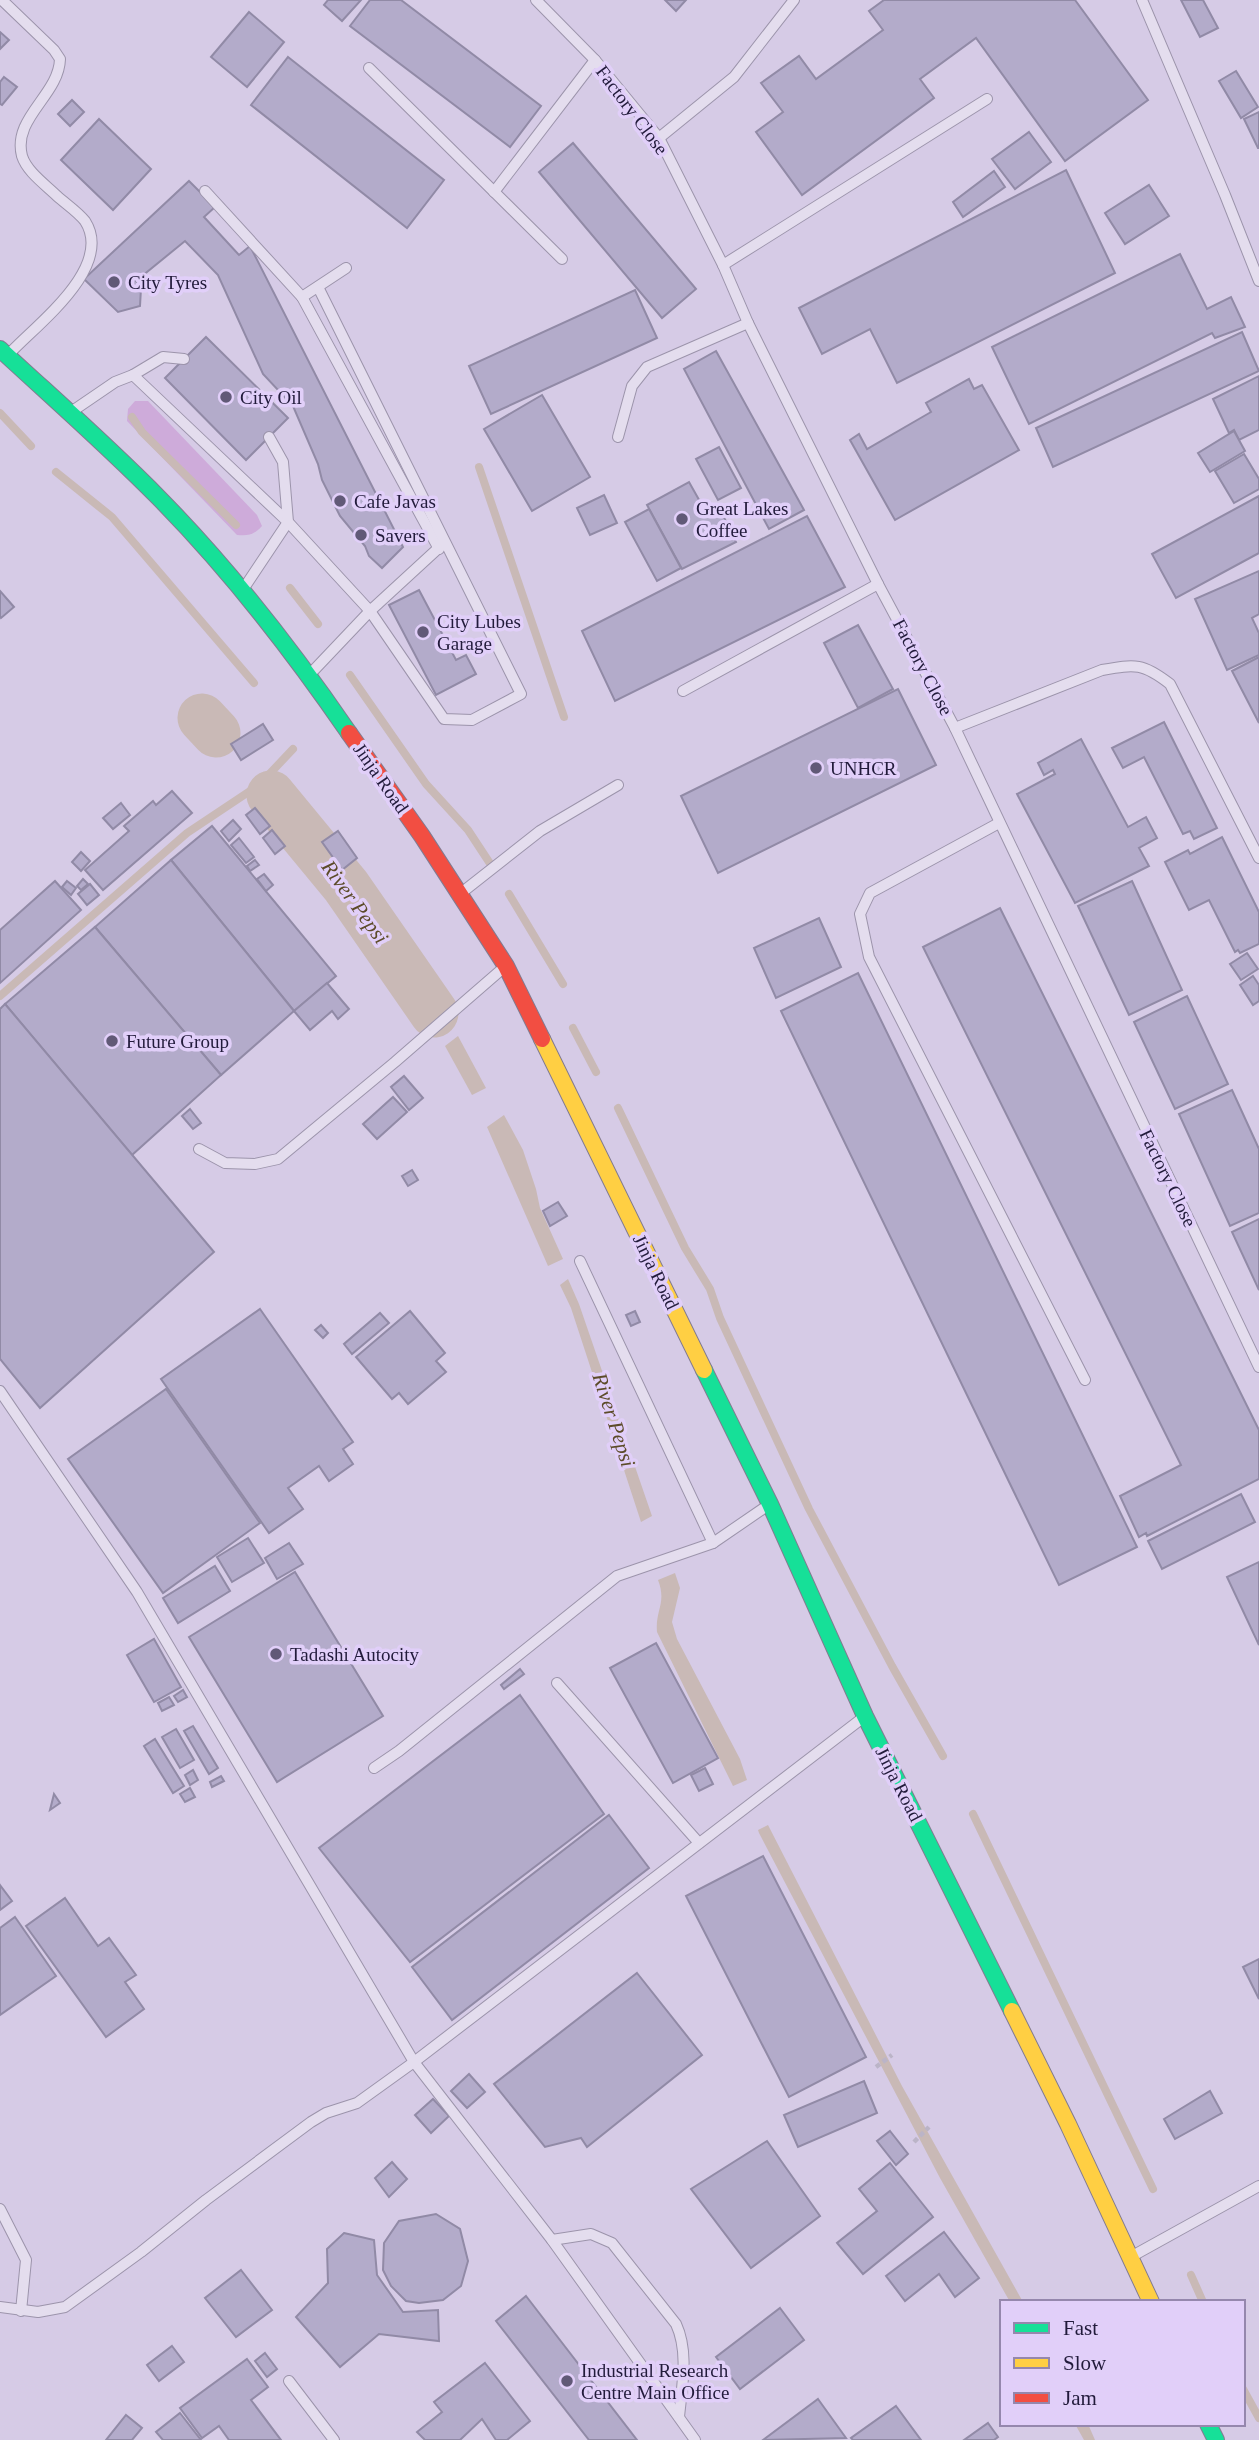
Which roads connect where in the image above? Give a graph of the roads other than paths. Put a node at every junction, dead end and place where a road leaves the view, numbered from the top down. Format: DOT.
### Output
graph roads {
  1 [pos="2,0"];
  2 [pos="536,0"];
  3 [pos="794,0"];
  4 [pos="1142,0"];
  5 [pos="595,60"];
  6 [pos="369,68"];
  7 [pos="987,99"];
  8 [pos="659,138"];
  9 [pos="205,191"];
  10 [pos="494,192"];
  11 [pos="562,259"];
  12 [pos="723,265"];
  13 [pos="346,268"];
  14 [pos="1259,281"];
  15 [pos="318,287"];
  16 [pos="302,297"];
  17 [pos="748,323"];
  18 [pos="4,352"];
  19 [pos="184,359"];
  20 [pos="133,374"];
  21 [pos="68,414"];
  22 [pos="269,437"];
  23 [pos="618,437"];
  24 [pos="288,522"];
  25 [pos="442,546"];
  26 [pos="878,584"];
  27 [pos="242,590"];
  28 [pos="370,611"];
  29 [pos="309,675"];
  30 [pos="683,691"];
  31 [pos="955,728"];
  32 [pos="618,785"];
  33 [pos="999,823"];
  34 [pos="1259,858"];
  35 [pos="460,894"];
  36 [pos="506,966"];
  37 [pos="199,1149"];
  38 [pos="580,1261"];
  39 [pos="1259,1367"];
  40 [pos="1085,1380"];
  41 [pos="0,1391"];
  42 [pos="770,1504"];
  43 [pos="713,1543"];
  44 [pos="557,1682"];
  45 [pos="865,1716"];
  46 [pos="374,1768"];
  47 [pos="699,1843"];
  48 [pos="414,2063"];
  49 [pos="1259,2186"];
  50 [pos="0,2210"];
  51 [pos="552,2240"];
  52 [pos="1131,2257"];
  53 [pos="1150,2300"];
  54 [pos="0,2307"];
  55 [pos="21,2311"];
  56 [pos="289,2381"];
  57 [pos="680,2417"];
  58 [pos="334,2440"];
  59 [pos="695,2440"];
  1 -- 18 [label="lane"];
  2 -- 5 [label="lane, Factory Close"];
  3 -- 8 [label="lane"];
  4 -- 14 [label="lane"];
  5 -- 8 [label="lane, Factory Close"];
  5 -- 10 [label="lane"];
  6 -- 10 [label="lane"];
  7 -- 12 [label="lane"];
  8 -- 12 [label="lane, Factory Close"];
  9 -- 16 [label="lane"];
  10 -- 11 [label="lane"];
  12 -- 17 [label="lane, Factory Close"];
  13 -- 15 [label="lane"];
  15 -- 16 [label="lane"];
  15 -- 25 [label="lane"];
  16 -- 25 [label="lane"];
  17 -- 23 [label="lane"];
  17 -- 26 [label="lane, Factory Close"];
  18 -- 21 [label="highway, Jinja Road"];
  19 -- 20 [label="lane"];
  20 -- 21 [label="lane"];
  20 -- 24 [label="lane"];
  21 -- 27 [label="highway, Jinja Road"];
  22 -- 24 [label="lane"];
  24 -- 27 [label="lane"];
  24 -- 28 [label="lane"];
  25 -- 28 [label="lane"];
  25 -- 28 [label="lane"];
  26 -- 30 [label="lane"];
  26 -- 31 [label="lane, Factory Close"];
  27 -- 29 [label="highway, Jinja Road"];
  28 -- 29 [label="lane"];
  29 -- 35 [label="highway, Jinja Road"];
  31 -- 33 [label="lane, Factory Close"];
  31 -- 34 [label="lane"];
  32 -- 35 [label="lane"];
  33 -- 39 [label="lane, Factory Close"];
  33 -- 40 [label="lane"];
  35 -- 36 [label="highway, Jinja Road"];
  36 -- 37 [label="lane"];
  36 -- 42 [label="highway, Jinja Road"];
  38 -- 43 [label="lane"];
  41 -- 48 [label="lane"];
  42 -- 43 [label="lane"];
  42 -- 45 [label="highway, Jinja Road"];
  43 -- 46 [label="lane"];
  44 -- 47 [label="lane"];
  45 -- 47 [label="lane"];
  45 -- 52 [label="highway, Jinja Road"];
  47 -- 48 [label="lane"];
  48 -- 51 [label="lane"];
  48 -- 55 [label="lane"];
  49 -- 52 [label="lane"];
  50 -- 55 [label="lane"];
  51 -- 57 [label="lane"];
  51 -- 57 [label="lane"];
  52 -- 53 [label="highway, Jinja Road"];
  54 -- 55 [label="lane"];
  56 -- 58 [label="lane"];
  57 -- 59 [label="lane"];
}
